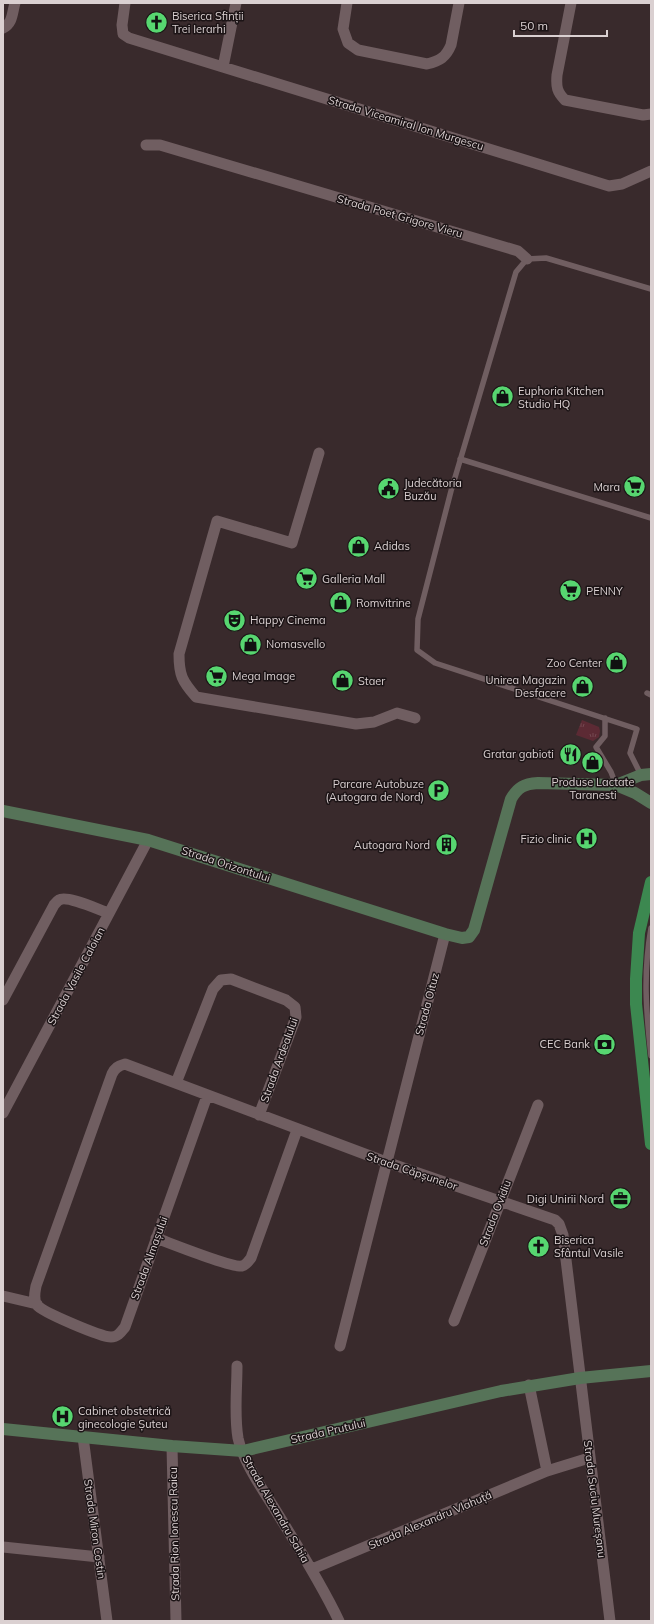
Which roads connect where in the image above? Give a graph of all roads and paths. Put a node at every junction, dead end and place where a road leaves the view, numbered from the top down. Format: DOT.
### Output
graph roads {
  1 [pos="14,3"];
  2 [pos="125,3"];
  3 [pos="236,3"];
  4 [pos="347,3"];
  5 [pos="459,3"];
  6 [pos="571,3"];
  7 [pos="3,28"];
  8 [pos="223,67"];
  9 [pos="651,114"];
  10 [pos="146,145"];
  11 [pos="651,171"];
  12 [pos="527,259"];
  13 [pos="651,289"];
  14 [pos="319,454"];
  15 [pos="460,459"];
  16 [pos="651,518"];
  17 [pos="415,718"];
  18 [pos="605,718"];
  19 [pos="646,774"];
  20 [pos="616,785"];
  21 [pos="651,802"];
  22 [pos="3,810"];
  23 [pos="148,840"];
  24 [pos="651,882"];
  25 [pos="109,913"];
  26 [pos="651,928"];
  27 [pos="445,934"];
  28 [pos="3,1000"];
  29 [pos="651,1056"];
  30 [pos="176,1084"];
  31 [pos="207,1096"];
  32 [pos="538,1105"];
  33 [pos="3,1113"];
  34 [pos="259,1116"];
  35 [pos="296,1130"];
  36 [pos="651,1144"];
  37 [pos="386,1162"];
  38 [pos="500,1202"];
  39 [pos="156,1238"];
  40 [pos="3,1296"];
  41 [pos="37,1304"];
  42 [pos="454,1321"];
  43 [pos="340,1346"];
  44 [pos="237,1366"];
  45 [pos="651,1371"];
  46 [pos="580,1378"];
  47 [pos="529,1385"];
  48 [pos="3,1429"];
  49 [pos="83,1437"];
  50 [pos="172,1446"];
  51 [pos="243,1451"];
  52 [pos="589,1458"];
  53 [pos="547,1471"];
  54 [pos="3,1547"];
  55 [pos="99,1557"];
  56 [pos="312,1569"];
  57 [pos="107,1621"];
  58 [pos="176,1621"];
  59 [pos="339,1621"];
  60 [pos="610,1621"];
  1 -- 7 [label="street"];
  2 -- 8 [label="street, Strada Viceamiral Ion Murgescu"];
  3 -- 8 [label="street"];
  4 -- 5 [label="street"];
  6 -- 9 [label="street"];
  8 -- 11 [label="street, Strada Viceamiral Ion Murgescu"];
  10 -- 12 [label="street, Strada Poet Grigore Vieru"];
  12 -- 13 [label="lane"];
  12 -- 15 [label="lane"];
  14 -- 17 [label="street"];
  15 -- 16 [label="lane"];
  15 -- 18 [label="lane"];
  18 -- 19 [label="lane"];
  18 -- 20 [label="lane"];
  19 -- 20 [label="street"];
  20 -- 21 [label="street"];
  20 -- 27 [label="street"];
  22 -- 23 [label="street, Strada Orizontului"];
  23 -- 25 [label="street, Strada Vasile Caloian"];
  23 -- 27 [label="street, Strada Orizontului"];
  24 -- 36 [label="main road"];
  25 -- 28 [label="street"];
  25 -- 33 [label="street, Strada Vasile Caloian"];
  26 -- 29 [label="lane"];
  27 -- 37 [label="street, Strada Oituz"];
  30 -- 31 [label="street, Strada Căpșunelor"];
  30 -- 34 [label="street, Strada Ardealului"];
  30 -- 41 [label="street, Strada Căpșunelor"];
  31 -- 34 [label="street, Strada Căpșunelor"];
  31 -- 39 [label="street, Strada Almașului"];
  32 -- 38 [label="street, Strada Ovidiu"];
  34 -- 35 [label="street, Strada Căpșunelor"];
  35 -- 37 [label="street, Strada Căpșunelor"];
  35 -- 39 [label="street"];
  37 -- 38 [label="street, Strada Căpșunelor"];
  37 -- 43 [label="street, Strada Oituz"];
  38 -- 42 [label="street, Strada Ovidiu"];
  38 -- 46 [label="street, Strada Căpșunelor"];
  39 -- 41 [label="street, Strada Almașului"];
  40 -- 41 [label="street, Strada Almașului"];
  44 -- 51 [label="street, Strada Alexandru Sahia"];
  45 -- 46 [label="street, Strada Prutului"];
  46 -- 47 [label="street, Strada Prutului"];
  46 -- 52 [label="street, Strada Suciu Mureșanu"];
  47 -- 51 [label="street, Strada Prutului"];
  47 -- 53 [label="street"];
  48 -- 49 [label="street, Strada Prutului"];
  49 -- 50 [label="street, Strada Prutului"];
  49 -- 55 [label="street, Strada Miron Costin"];
  50 -- 51 [label="street, Strada Prutului"];
  50 -- 58 [label="street, Strada Rion Ionescu Raicu"];
  51 -- 56 [label="street, Strada Alexandru Sahia"];
  52 -- 53 [label="street, Strada Alexandru Vlahuță"];
  52 -- 60 [label="street, Strada Suciu Mureșanu"];
  53 -- 56 [label="street, Strada Alexandru Vlahuță"];
  54 -- 55 [label="street"];
  55 -- 57 [label="street, Strada Miron Costin"];
  56 -- 59 [label="street, Strada Alexandru Sahia"];
}
